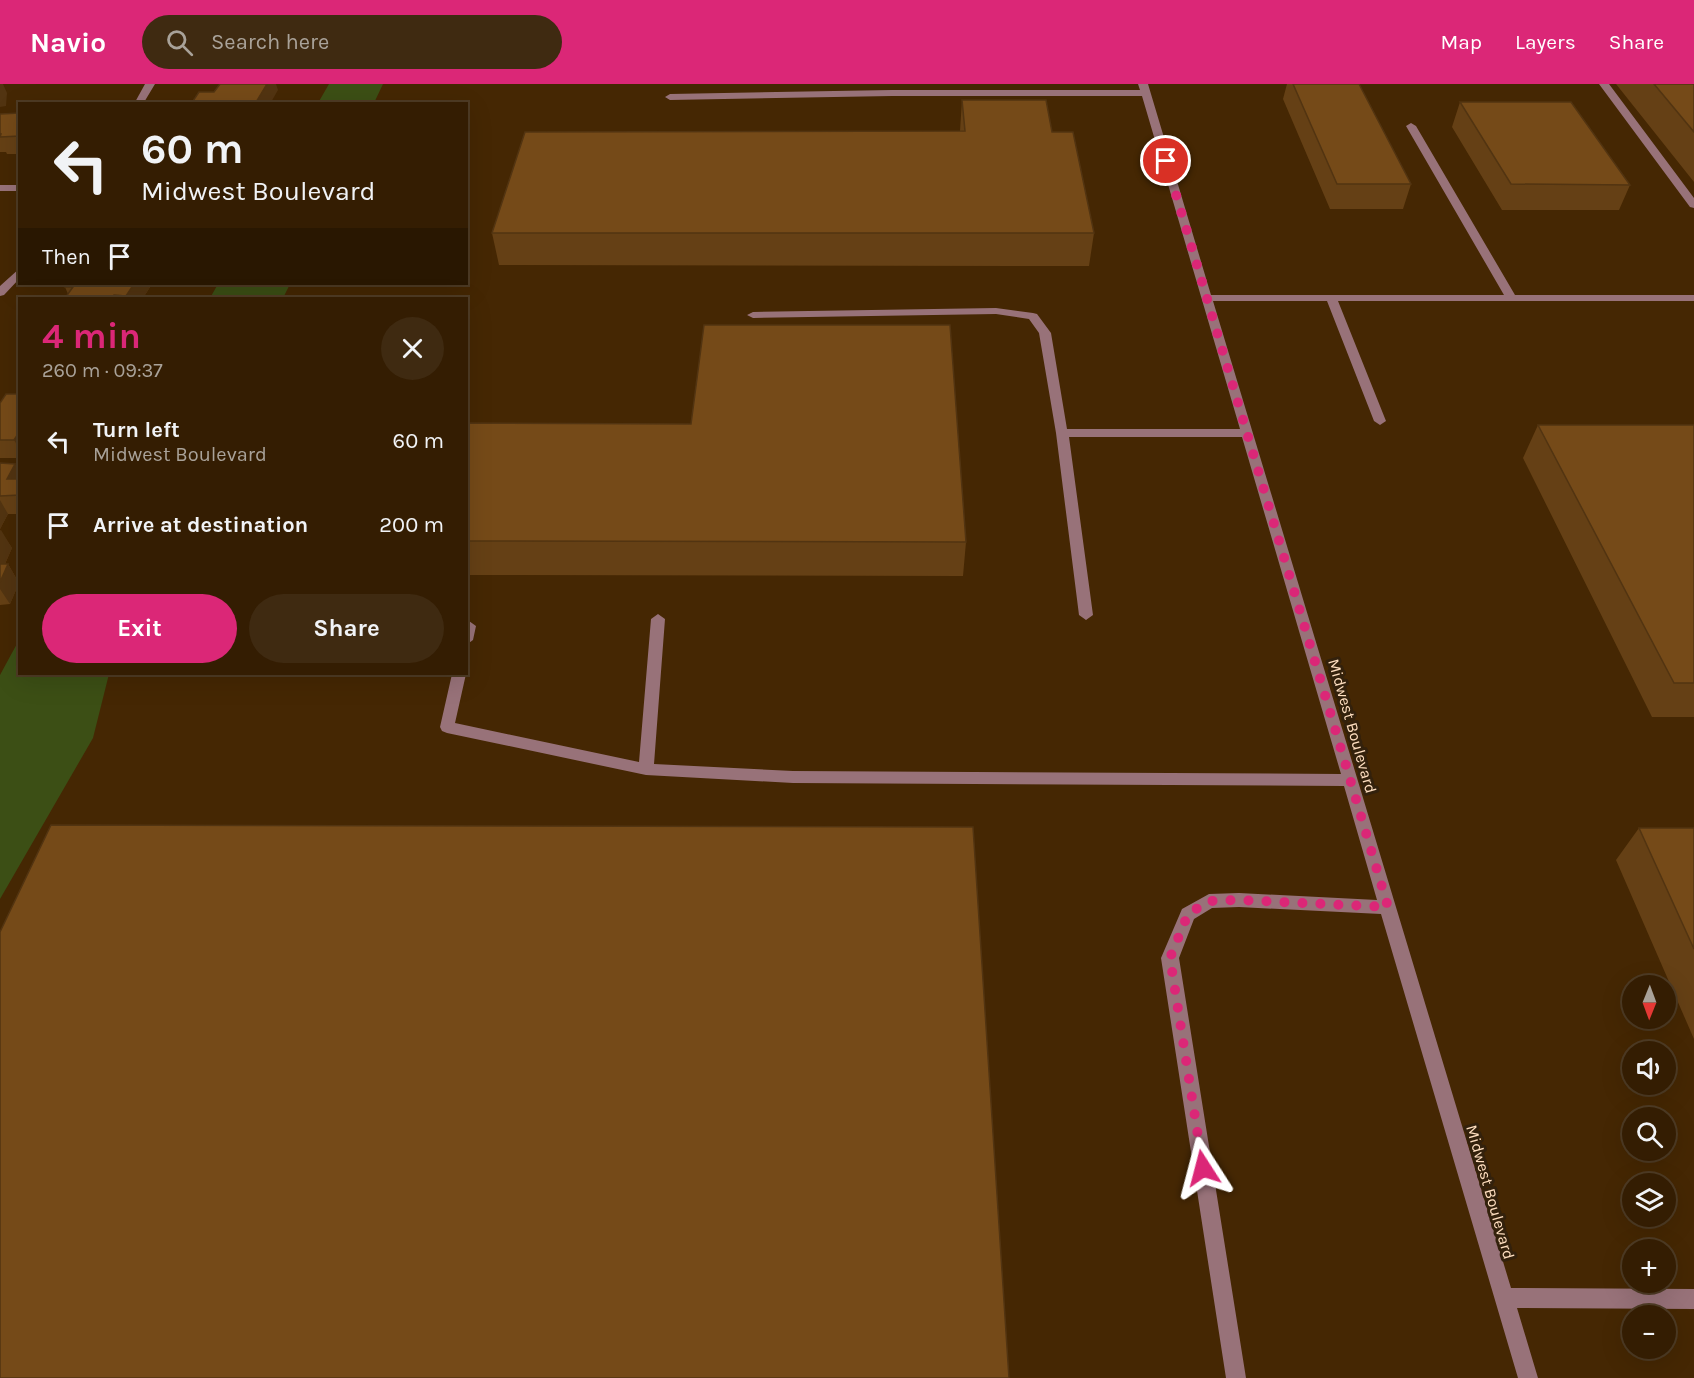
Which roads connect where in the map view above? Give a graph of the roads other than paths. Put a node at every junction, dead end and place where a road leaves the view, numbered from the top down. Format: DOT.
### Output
graph roads {
  1 [pos="150,84"];
  2 [pos="1604,84"];
  3 [pos="1144,88"];
  4 [pos="670,98"];
  5 [pos="139,102"];
  6 [pos="1411,126"];
  7 [pos="0,188"];
  8 [pos="18,188"];
  9 [pos="1694,205"];
  10 [pos="18,273"];
  11 [pos="0,292"];
  12 [pos="1208,298"];
  13 [pos="1510,298"];
  14 [pos="1694,298"];
  15 [pos="1332,299"];
  16 [pos="753,315"];
  17 [pos="1380,420"];
  18 [pos="1062,433"];
  19 [pos="1248,433"];
  20 [pos="1086,615"];
  21 [pos="658,619"];
  22 [pos="459,675"];
  23 [pos="646,769"];
  24 [pos="1350,780"];
  25 [pos="1388,907"];
  26 [pos="1504,1298"];
  27 [pos="1694,1299"];
  28 [pos="1236,1378"];
  29 [pos="1528,1378"];
  1 -- 5 [label="street"];
  2 -- 9 [label="street"];
  3 -- 4 [label="street"];
  3 -- 12 [label="street, Midwest Boulevard"];
  6 -- 13 [label="street"];
  7 -- 8 [label="street"];
  10 -- 11 [label="street"];
  12 -- 15 [label="street"];
  12 -- 19 [label="street, Midwest Boulevard"];
  13 -- 14 [label="street"];
  13 -- 15 [label="street"];
  15 -- 17 [label="street"];
  16 -- 18 [label="street"];
  18 -- 19 [label="street"];
  18 -- 20 [label="street"];
  19 -- 24 [label="street, Midwest Boulevard"];
  21 -- 23 [label="street"];
  22 -- 23 [label="street"];
  23 -- 24 [label="street"];
  24 -- 25 [label="street, Midwest Boulevard"];
  25 -- 26 [label="street, Midwest Boulevard"];
  25 -- 28 [label="street"];
  26 -- 27 [label="street"];
  26 -- 29 [label="street, Midwest Boulevard"];
}
